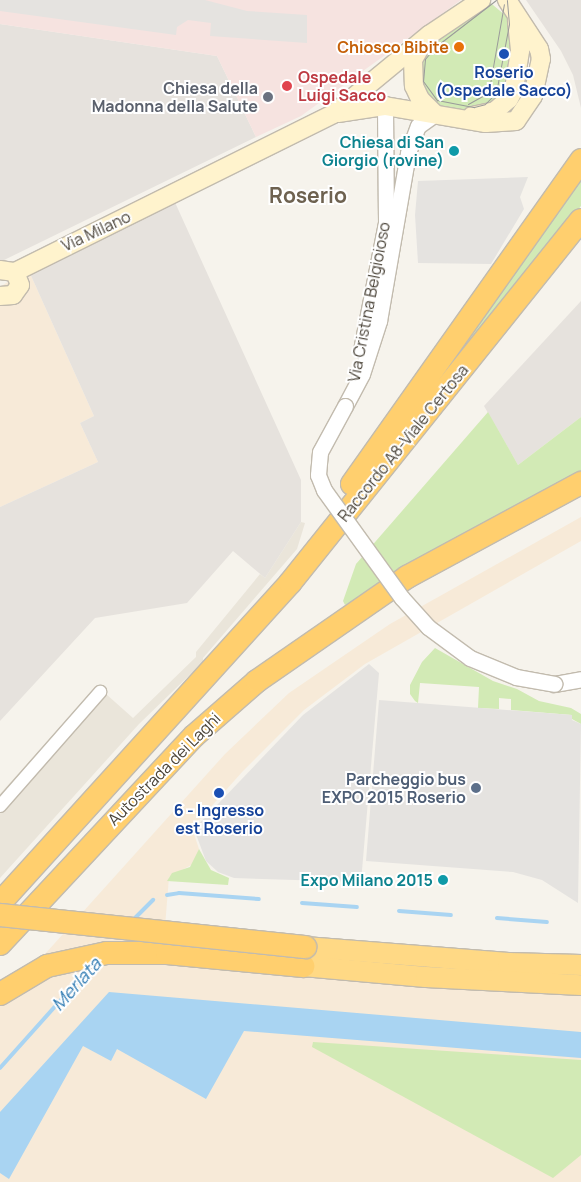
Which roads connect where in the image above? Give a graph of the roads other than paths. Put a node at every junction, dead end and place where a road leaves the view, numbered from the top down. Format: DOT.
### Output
graph roads {
  1 [pos="481,0"];
  2 [pos="513,3"];
  3 [pos="429,35"];
  4 [pos="400,62"];
  5 [pos="385,106"];
  6 [pos="333,114"];
  7 [pos="435,114"];
  8 [pos="412,138"];
  9 [pos="581,160"];
  10 [pos="387,161"];
  11 [pos="581,220"];
  12 [pos="8,271"];
  13 [pos="0,296"];
  14 [pos="345,406"];
  15 [pos="581,483"];
  16 [pos="581,499"];
  17 [pos="350,617"];
  18 [pos="220,661"];
  19 [pos="581,678"];
  20 [pos="554,684"];
  21 [pos="581,688"];
  22 [pos="100,692"];
  23 [pos="0,806"];
  24 [pos="0,904"];
  25 [pos="0,915"];
  26 [pos="0,944"];
  27 [pos="304,957"];
  28 [pos="581,965"];
  29 [pos="581,985"];
  30 [pos="0,994"];
  1 -- 3 [label="main road"];
  2 -- 7 [label="main road"];
  3 -- 4 [label="main road"];
  3 -- 7 [label="main road"];
  4 -- 5 [label="main road"];
  4 -- 6 [label="main road"];
  5 -- 6 [label="main road"];
  5 -- 7 [label="main road"];
  5 -- 10 [label="street, Via Cristina Belgioioso"];
  6 -- 12 [label="main road, Via Milano"];
  7 -- 8 [label="street, Via Cristina Belgioioso"];
  8 -- 10 [label="street"];
  8 -- 14 [label="street, Via Cristina Belgioioso"];
  9 -- 18 [label="highway"];
  10 -- 14 [label="street, Via Cristina Belgioioso"];
  11 -- 18 [label="highway, Raccordo A8-Viale Certosa"];
  12 -- 13 [label="main road"];
  14 -- 20 [label="street, Via Cristina Belgioioso, bridge"];
  15 -- 17 [label="highway"];
  16 -- 17 [label="highway"];
  17 -- 26 [label="highway, Autostrada dei Laghi"];
  18 -- 24 [label="highway, Autostrada dei Laghi"];
  19 -- 20 [label="street, Via Cristina Belgioioso"];
  20 -- 21 [label="street, Via Cristina Belgioioso"];
  22 -- 23 [label="street"];
  25 -- 27 [label="highway, bridge"];
  27 -- 28 [label="highway"];
  27 -- 29 [label="highway"];
  27 -- 30 [label="highway"];
}
